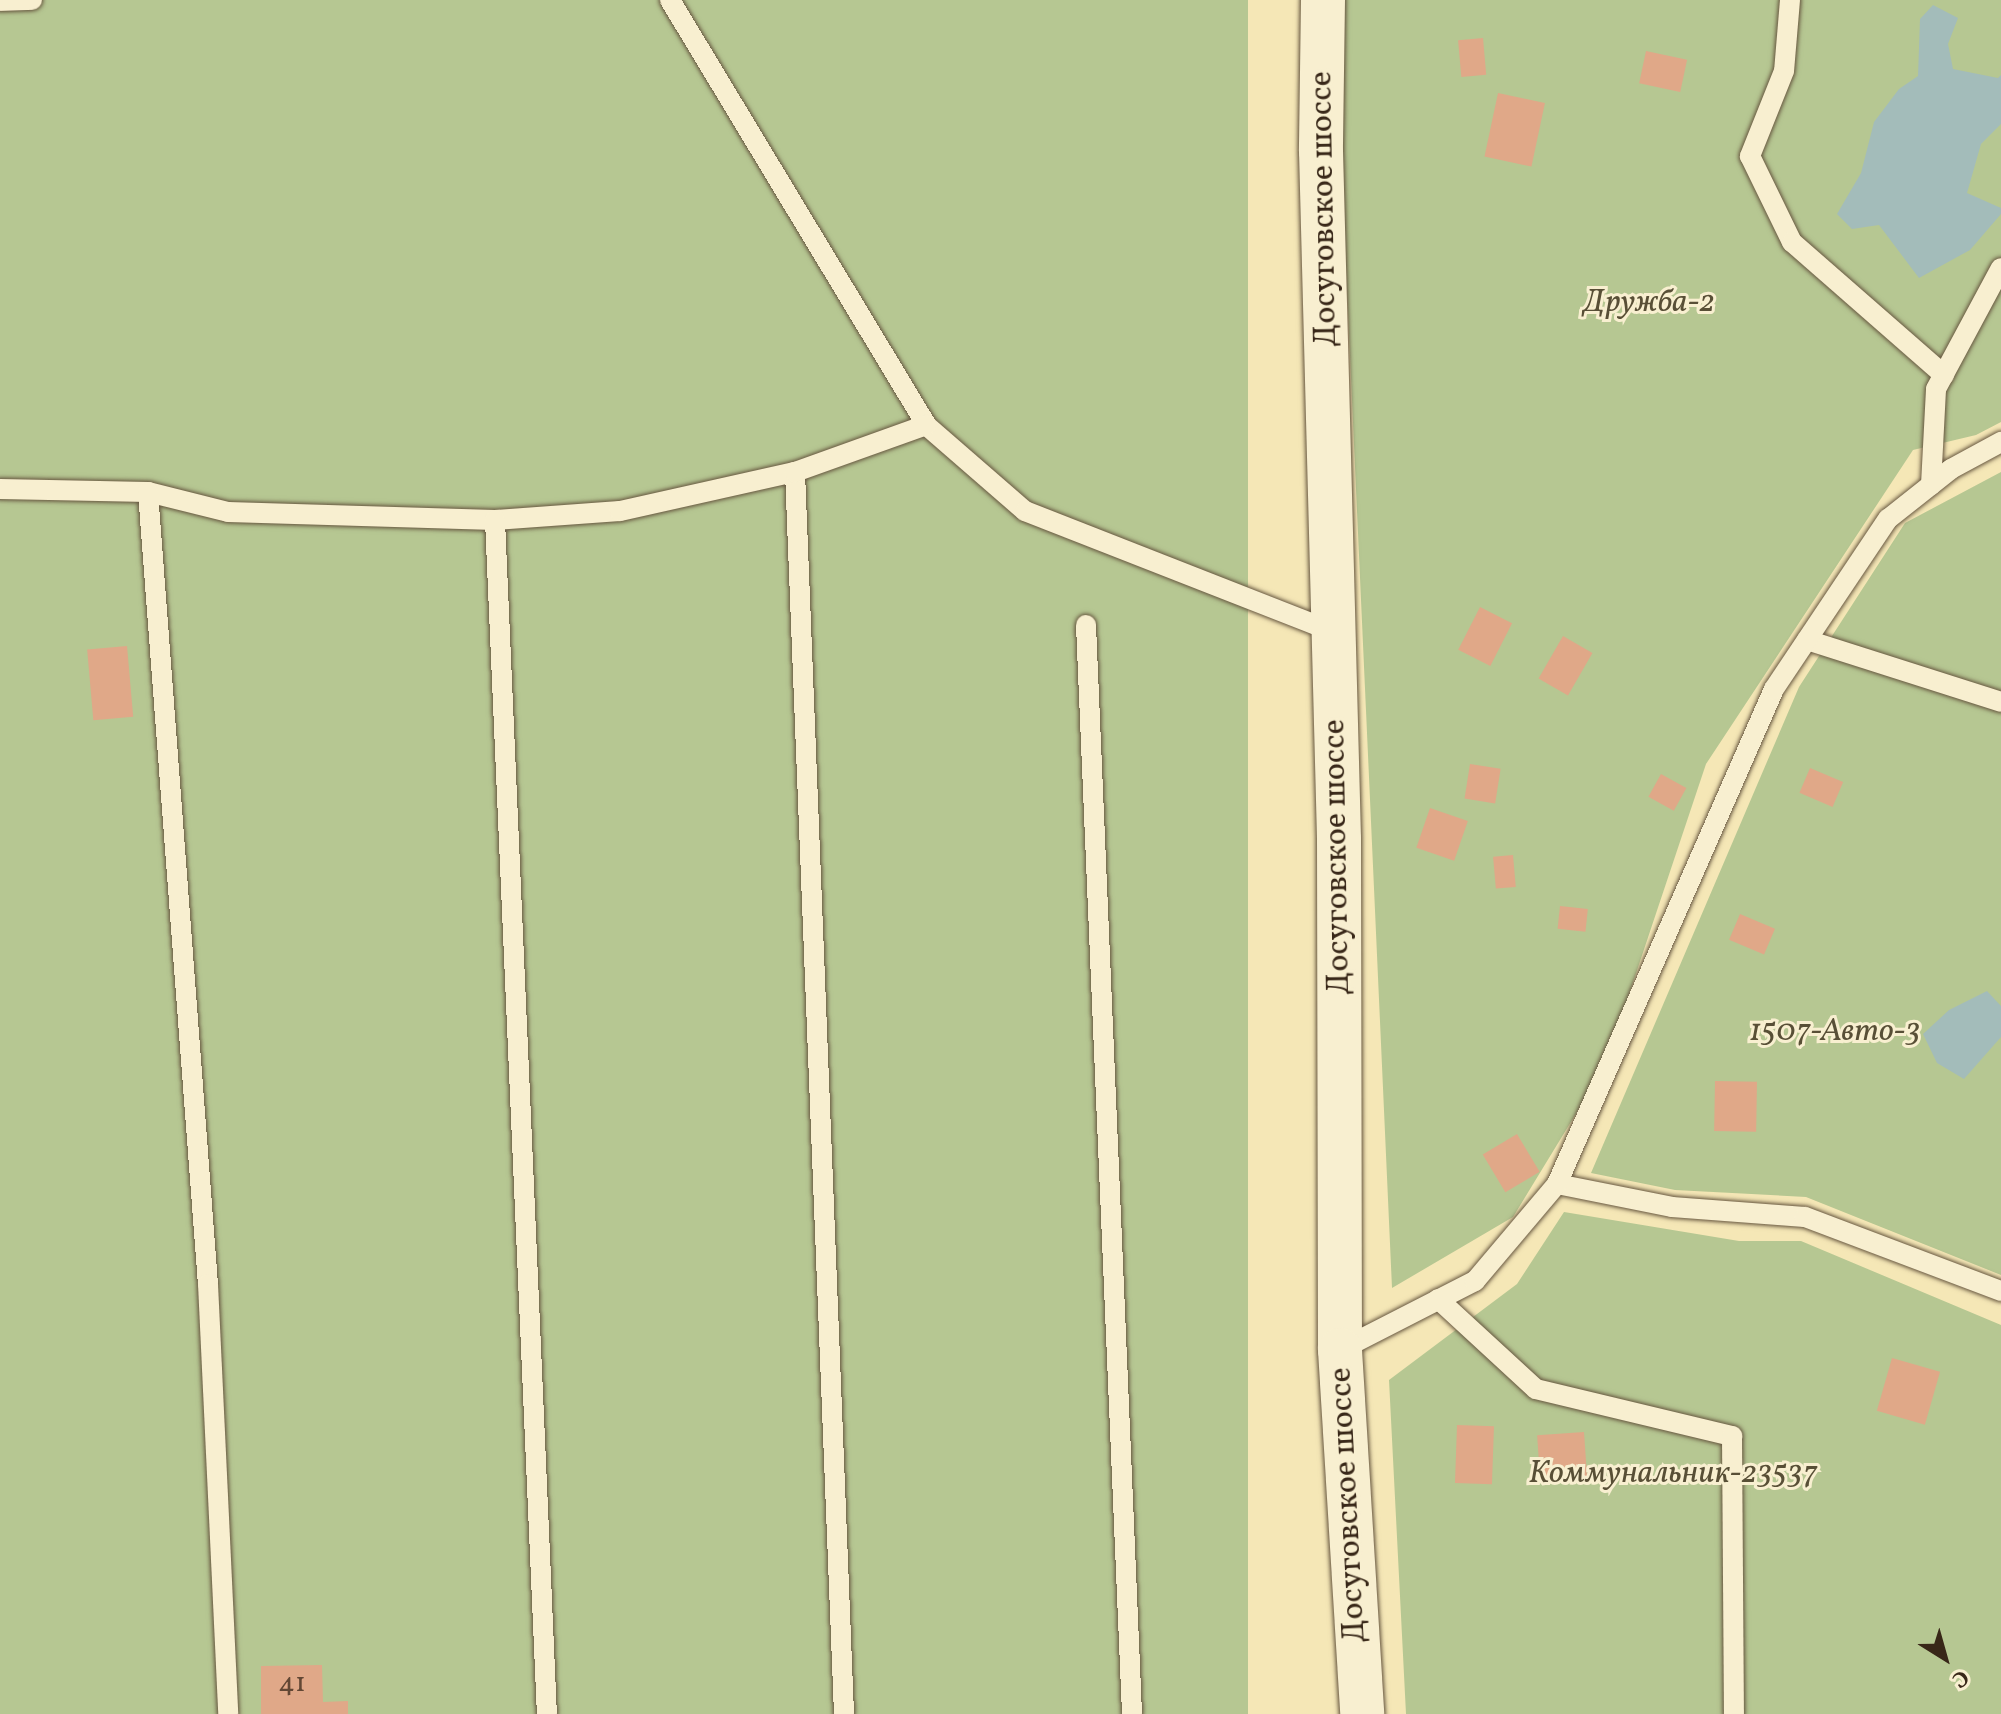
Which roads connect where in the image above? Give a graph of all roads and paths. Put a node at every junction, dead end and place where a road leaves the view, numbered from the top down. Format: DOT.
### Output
graph roads {
  1 [pos="32,0"];
  2 [pos="670,0"];
  3 [pos="1323,0"];
  4 [pos="1790,0"];
  5 [pos="0,1"];
  6 [pos="2001,268"];
  7 [pos="1944,375"];
  8 [pos="926,425"];
  9 [pos="2001,442"];
  10 [pos="795,472"];
  11 [pos="1931,485"];
  12 [pos="0,489"];
  13 [pos="148,492"];
  14 [pos="495,520"];
  15 [pos="1086,625"];
  16 [pos="1334,632"];
  17 [pos="1807,640"];
  18 [pos="2001,702"];
  19 [pos="1557,1184"];
  20 [pos="2001,1291"];
  21 [pos="1438,1299"];
  22 [pos="1340,1350"];
  23 [pos="228,1714"];
  24 [pos="547,1714"];
  25 [pos="844,1714"];
  26 [pos="1132,1714"];
  27 [pos="1362,1714"];
  28 [pos="1734,1714"];
  1 -- 5 [label="lane"];
  2 -- 8 [label="lane"];
  3 -- 16 [label="main road, Досуговское шоссе"];
  4 -- 7 [label="lane"];
  6 -- 7 [label="lane"];
  7 -- 11 [label="lane"];
  8 -- 10 [label="lane"];
  8 -- 16 [label="lane"];
  9 -- 11 [label="lane"];
  10 -- 14 [label="lane"];
  10 -- 25 [label="lane"];
  11 -- 17 [label="lane"];
  12 -- 13 [label="lane"];
  13 -- 14 [label="lane"];
  13 -- 23 [label="lane"];
  14 -- 24 [label="lane"];
  15 -- 26 [label="lane"];
  16 -- 22 [label="main road, Досуговское шоссе"];
  17 -- 18 [label="lane"];
  17 -- 19 [label="lane"];
  19 -- 20 [label="lane"];
  19 -- 21 [label="lane"];
  21 -- 22 [label="lane"];
  21 -- 28 [label="lane"];
  22 -- 27 [label="main road, Досуговское шоссе"];
}
